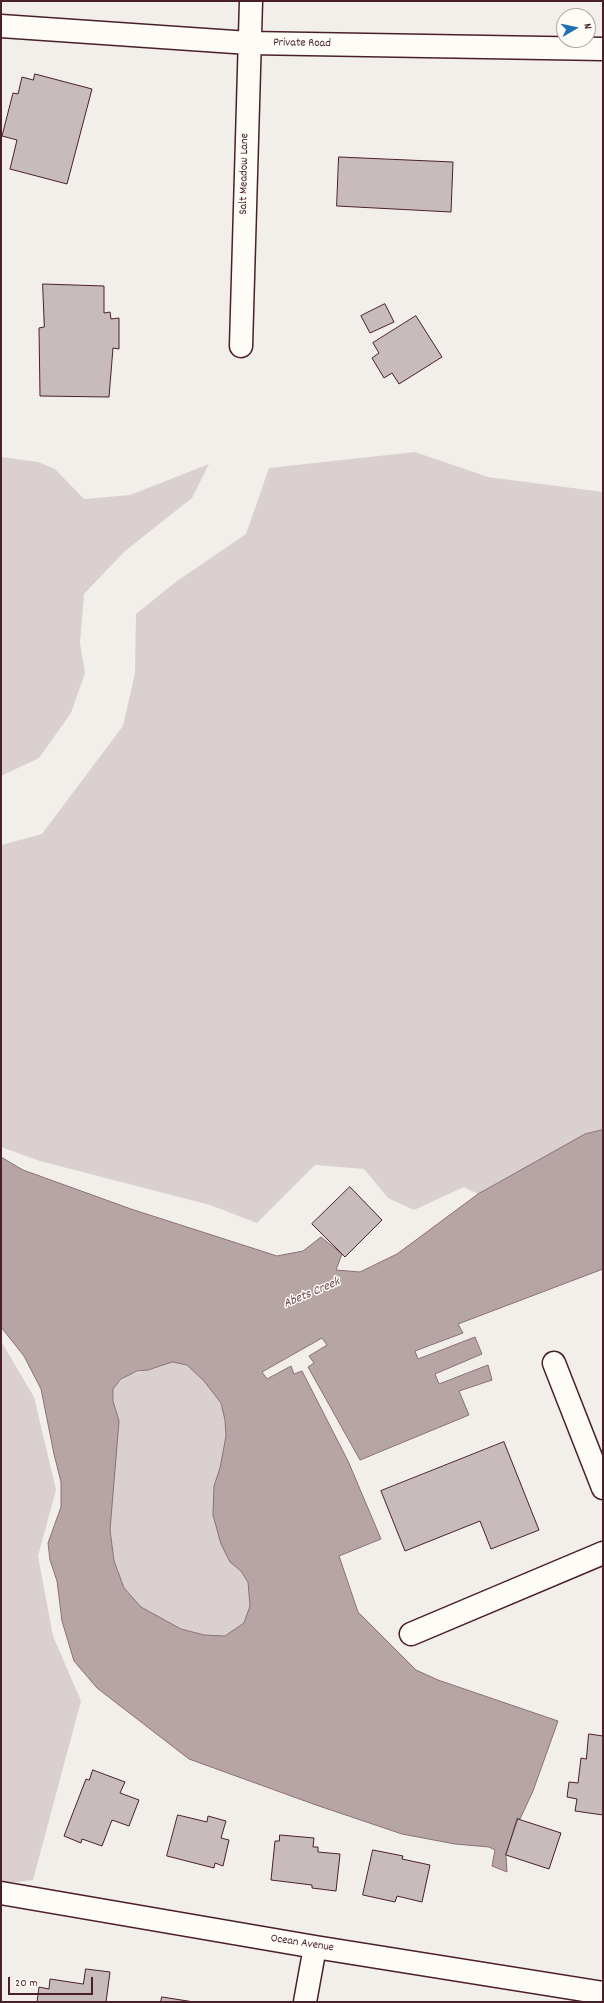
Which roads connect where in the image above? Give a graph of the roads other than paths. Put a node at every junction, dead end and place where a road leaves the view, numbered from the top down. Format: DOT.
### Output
graph roads {
  1 [pos="251,1"];
  2 [pos="1,26"];
  3 [pos="249,43"];
  4 [pos="603,49"];
  5 [pos="241,346"];
  6 [pos="554,1363"];
  7 [pos="603,1488"];
  8 [pos="603,1553"];
  9 [pos="412,1634"];
  10 [pos="1,1893"];
  11 [pos="315,1947"];
  12 [pos="603,1993"];
  13 [pos="305,2002"];
  1 -- 3 [label="street, Salt Meadow Lane"];
  2 -- 3 [label="street, Private Road"];
  3 -- 4 [label="street, Private Road"];
  3 -- 5 [label="street, Salt Meadow Lane"];
  6 -- 7 [label="street"];
  8 -- 9 [label="street"];
  10 -- 11 [label="street, Ocean Avenue"];
  11 -- 12 [label="street, Ocean Avenue"];
  11 -- 13 [label="street"];
}
